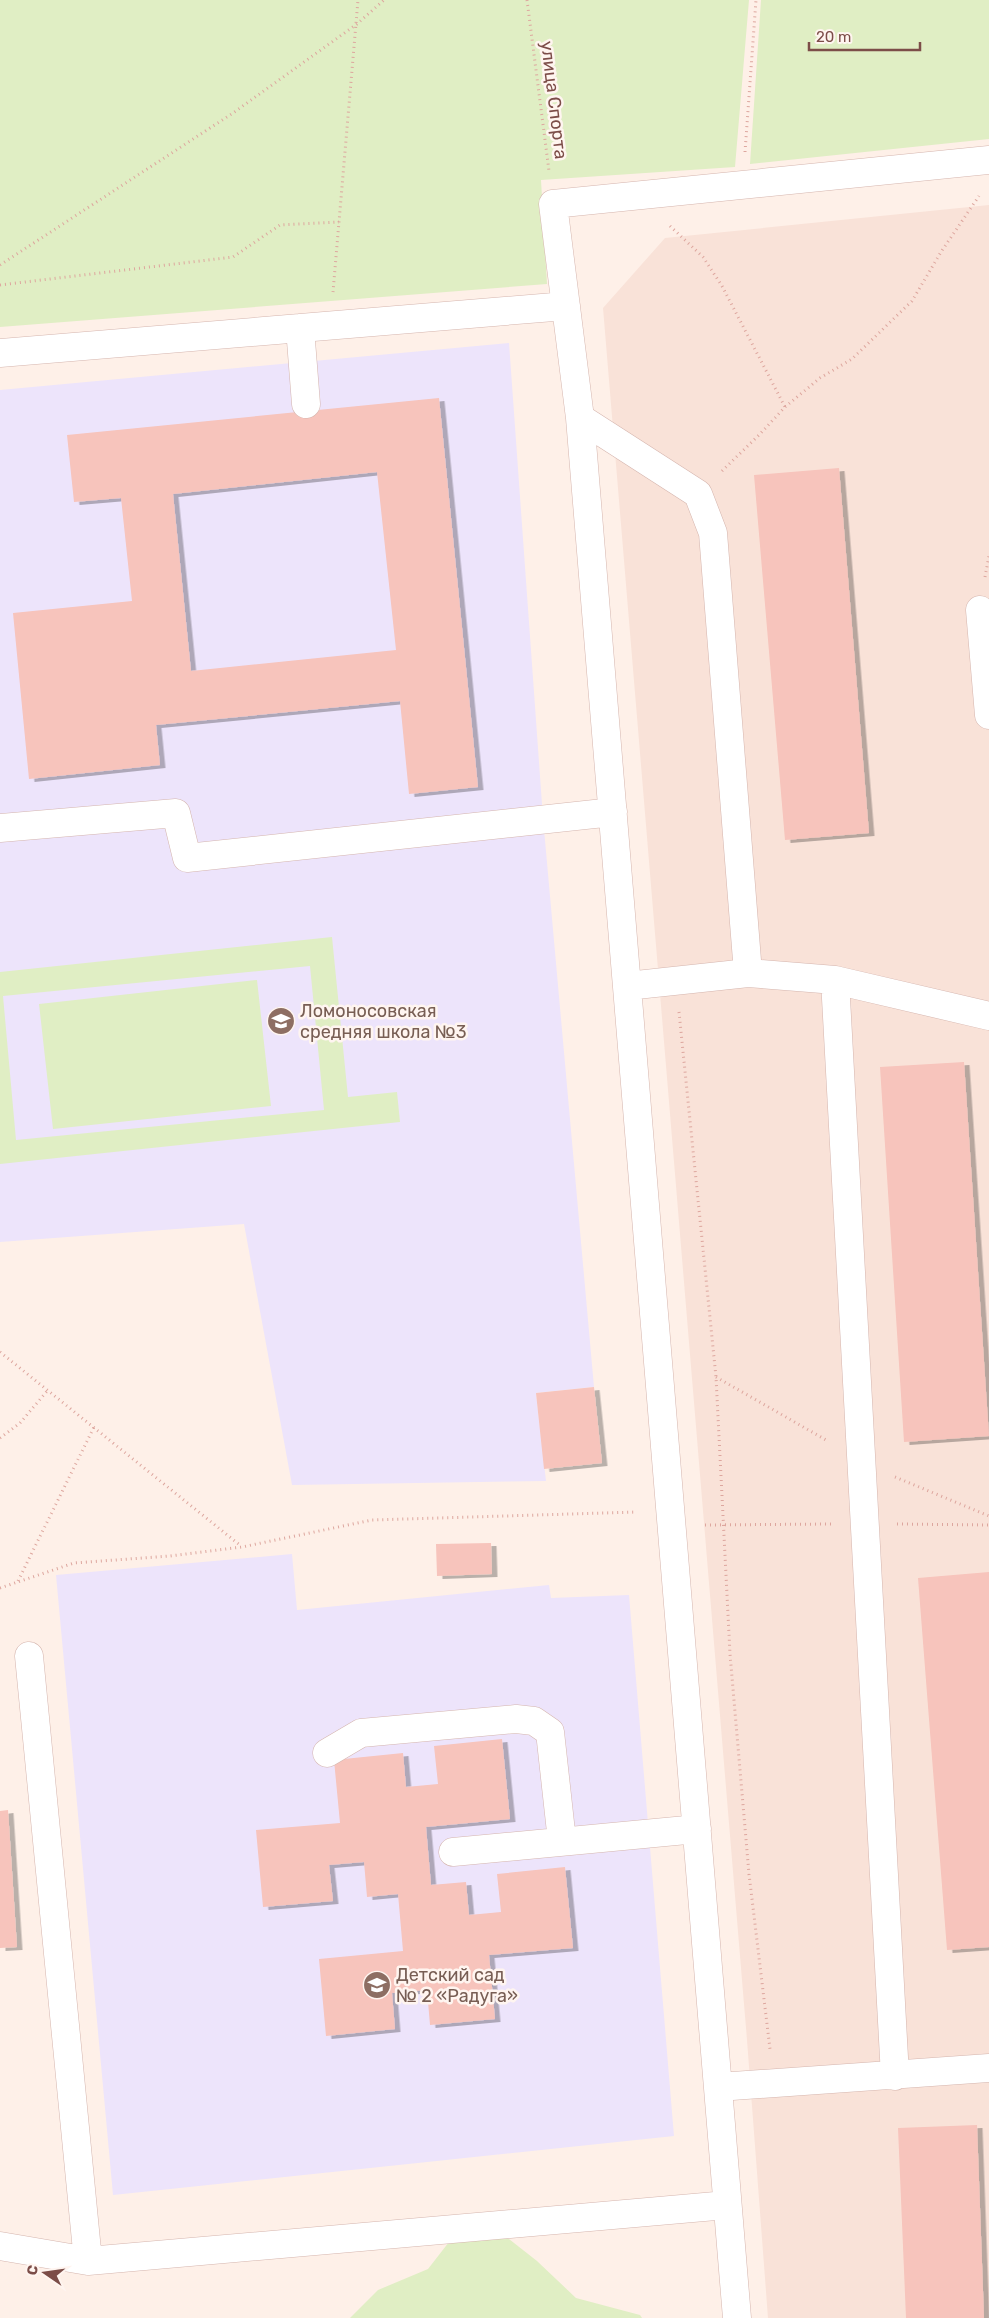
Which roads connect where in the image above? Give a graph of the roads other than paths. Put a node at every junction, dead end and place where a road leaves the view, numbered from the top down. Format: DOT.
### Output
graph roads {
  1 [pos="989,160"];
  2 [pos="566,306"];
  3 [pos="300,328"];
  4 [pos="0,353"];
  5 [pos="306,404"];
  6 [pos="580,418"];
  7 [pos="980,610"];
  8 [pos="989,709"];
  9 [pos="989,716"];
  10 [pos="613,812"];
  11 [pos="0,828"];
  12 [pos="748,973"];
  13 [pos="835,980"];
  14 [pos="627,986"];
  15 [pos="989,1016"];
  16 [pos="29,1656"];
  17 [pos="327,1753"];
  18 [pos="697,1829"];
  19 [pos="562,1841"];
  20 [pos="453,1852"];
  21 [pos="989,2068"];
  22 [pos="895,2076"];
  23 [pos="718,2087"];
  24 [pos="727,2205"];
  25 [pos="0,2246"];
  26 [pos="88,2261"];
  27 [pos="736,2318"];
  1 -- 2 [label="street"];
  2 -- 3 [label="street"];
  2 -- 6 [label="street"];
  3 -- 4 [label="street"];
  3 -- 5 [label="street"];
  6 -- 10 [label="street"];
  6 -- 12 [label="street"];
  7 -- 8 [label="street"];
  8 -- 9 [label="street"];
  10 -- 11 [label="street"];
  10 -- 14 [label="street"];
  12 -- 13 [label="street"];
  12 -- 14 [label="street"];
  13 -- 15 [label="street"];
  13 -- 22 [label="street"];
  14 -- 18 [label="street"];
  16 -- 26 [label="street"];
  17 -- 19 [label="street"];
  18 -- 19 [label="street"];
  18 -- 23 [label="street"];
  19 -- 20 [label="street"];
  21 -- 22 [label="street"];
  22 -- 23 [label="street"];
  23 -- 24 [label="street"];
  24 -- 26 [label="street"];
  24 -- 27 [label="street"];
  25 -- 26 [label="street"];
}
